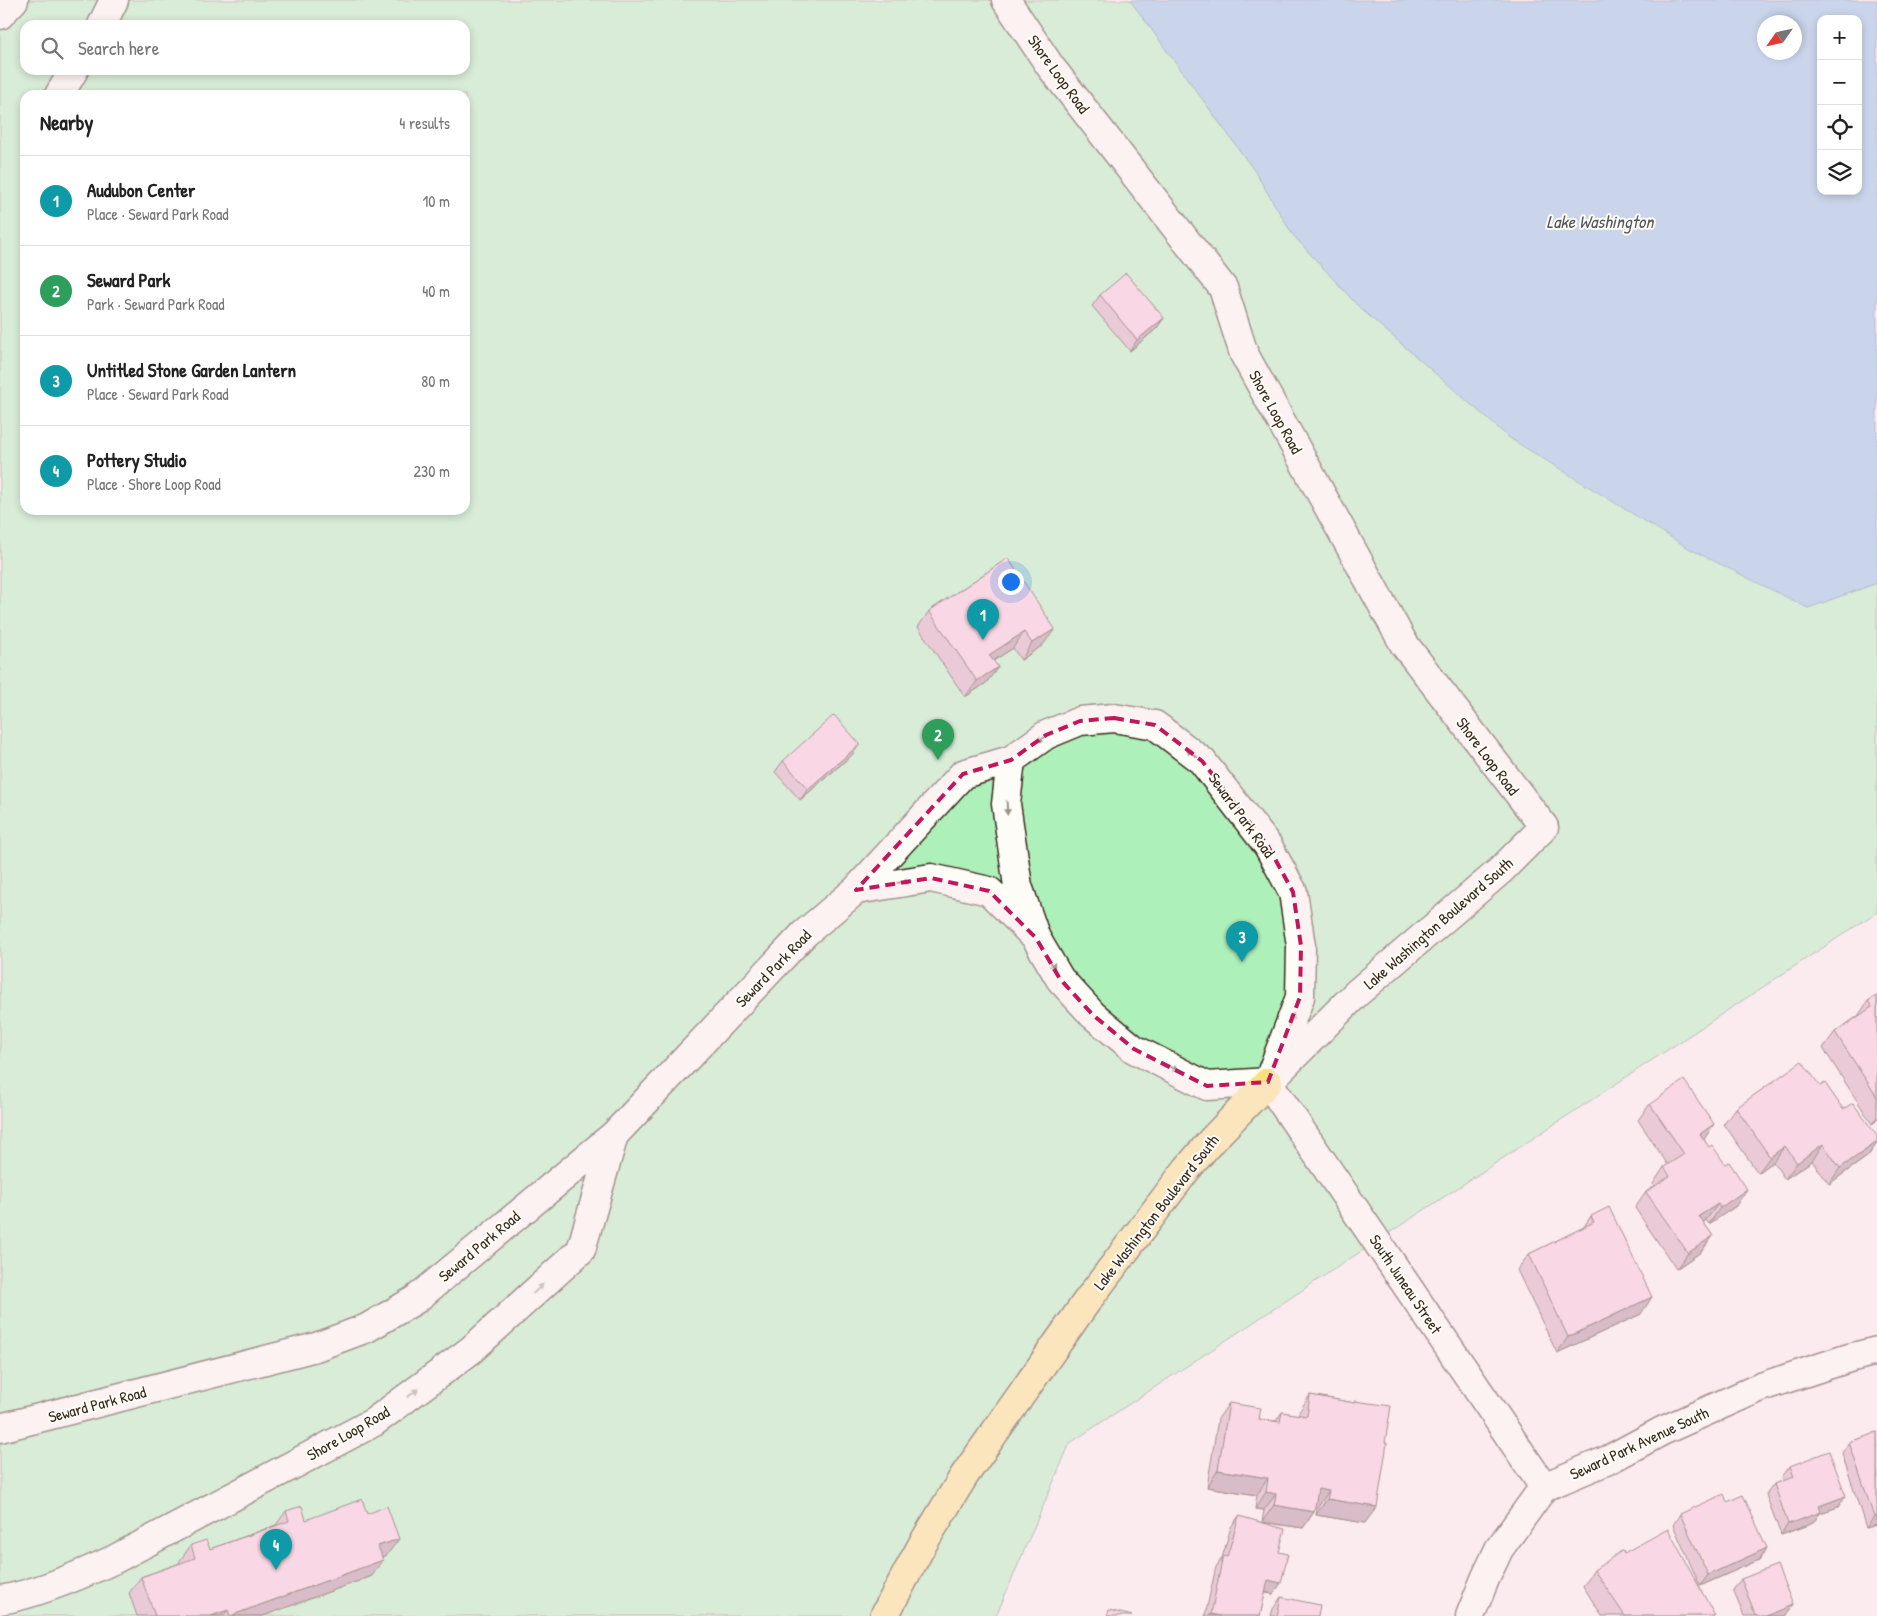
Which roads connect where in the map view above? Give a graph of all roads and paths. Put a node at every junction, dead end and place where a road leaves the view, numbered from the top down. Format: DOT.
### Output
graph roads {
  1 [pos="14,0"];
  2 [pos="114,0"];
  3 [pos="1006,0"];
  4 [pos="0,15"];
  5 [pos="104,20"];
  6 [pos="71,75"];
  7 [pos="62,90"];
  8 [pos="1011,760"];
  9 [pos="1544,828"];
  10 [pos="856,890"];
  11 [pos="1036,938"];
  12 [pos="1268,1082"];
  13 [pos="614,1135"];
  14 [pos="1877,1351"];
  15 [pos="0,1428"];
  16 [pos="1544,1487"];
  17 [pos="0,1600"];
  18 [pos="884,1616"];
  19 [pos="1470,1616"];
  1 -- 4 [label="street"];
  2 -- 5 [label="street"];
  3 -- 9 [label="street, Shore Loop Road"];
  6 -- 7 [label="street"];
  8 -- 10 [label="street, Seward Park Road"];
  8 -- 11 [label="street, one-way"];
  12 -- 8 [label="street, Seward Park Road, one-way"];
  9 -- 12 [label="street, Lake Washington Boulevard South"];
  10 -- 11 [label="street, one-way"];
  10 -- 13 [label="street, Seward Park Road"];
  11 -- 12 [label="street, one-way"];
  12 -- 16 [label="street, South Juneau Street"];
  12 -- 18 [label="main road, Lake Washington Boulevard South"];
  13 -- 15 [label="street, Seward Park Road"];
  17 -- 13 [label="street, Shore Loop Road, one-way"];
  14 -- 16 [label="street, Seward Park Avenue South"];
  16 -- 19 [label="street"];
}
